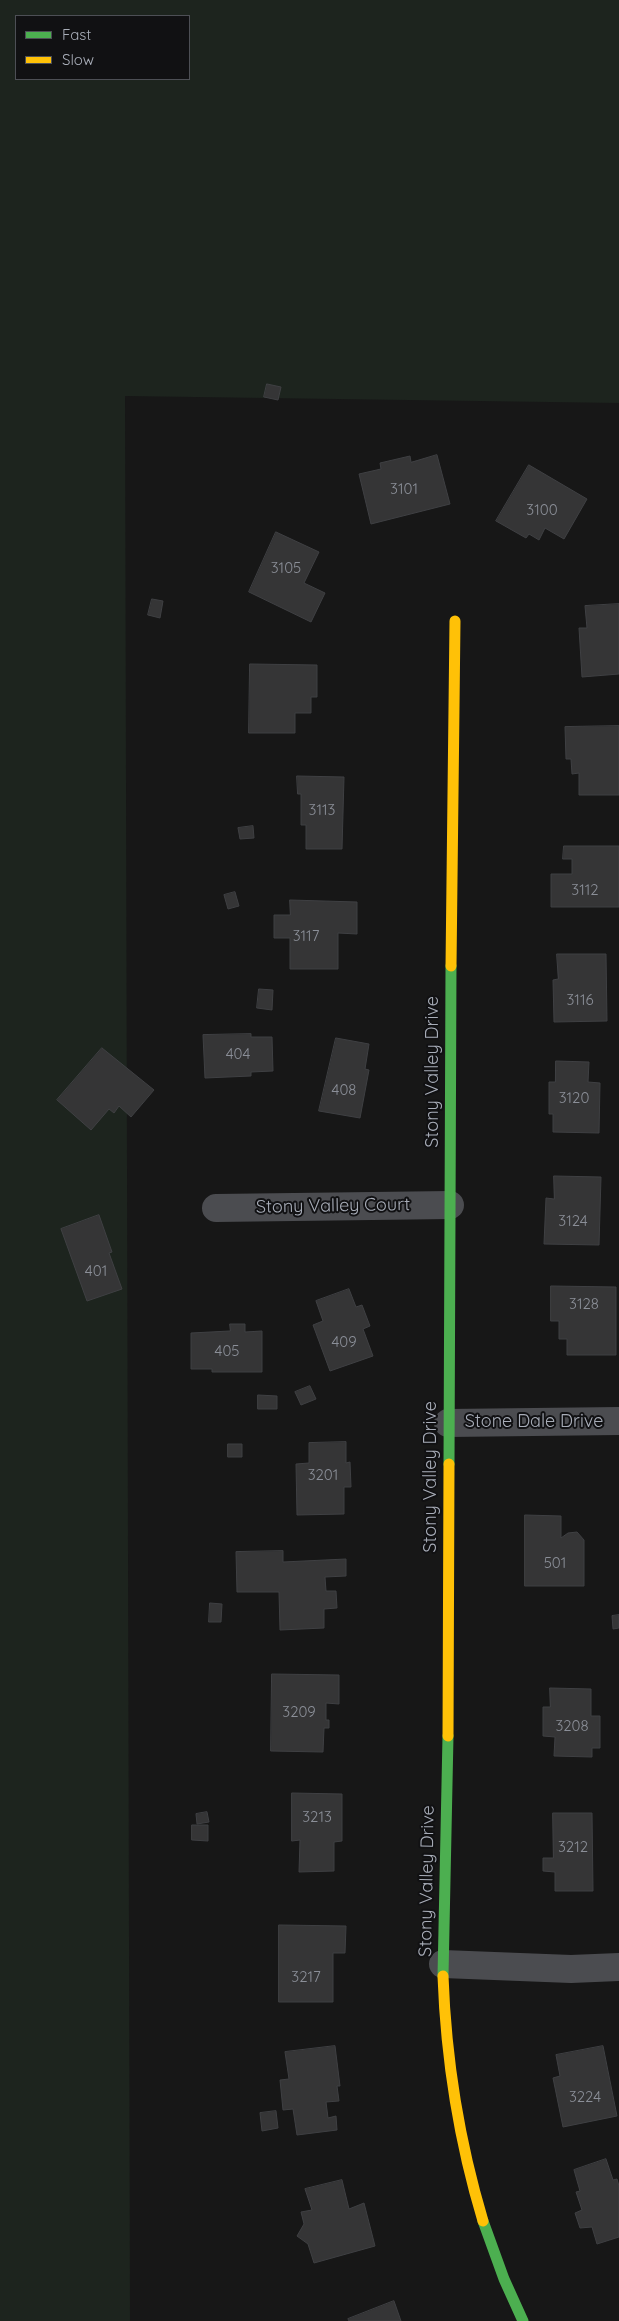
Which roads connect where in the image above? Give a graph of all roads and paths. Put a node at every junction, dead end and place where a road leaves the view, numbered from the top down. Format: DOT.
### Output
graph roads {
  1 [pos="455,621"];
  2 [pos="450,1205"];
  3 [pos="216,1208"];
  4 [pos="619,1421"];
  5 [pos="448,1422"];
  6 [pos="443,1964"];
  7 [pos="619,1968"];
  8 [pos="523,2321"];
  1 -- 2 [label="street, Stony Valley Drive"];
  2 -- 3 [label="street, Stony Valley Court"];
  2 -- 5 [label="street, Stony Valley Drive"];
  4 -- 5 [label="street, Stone Dale Drive"];
  5 -- 6 [label="street, Stony Valley Drive"];
  6 -- 7 [label="street"];
  6 -- 8 [label="street, Stony Valley Drive"];
}
